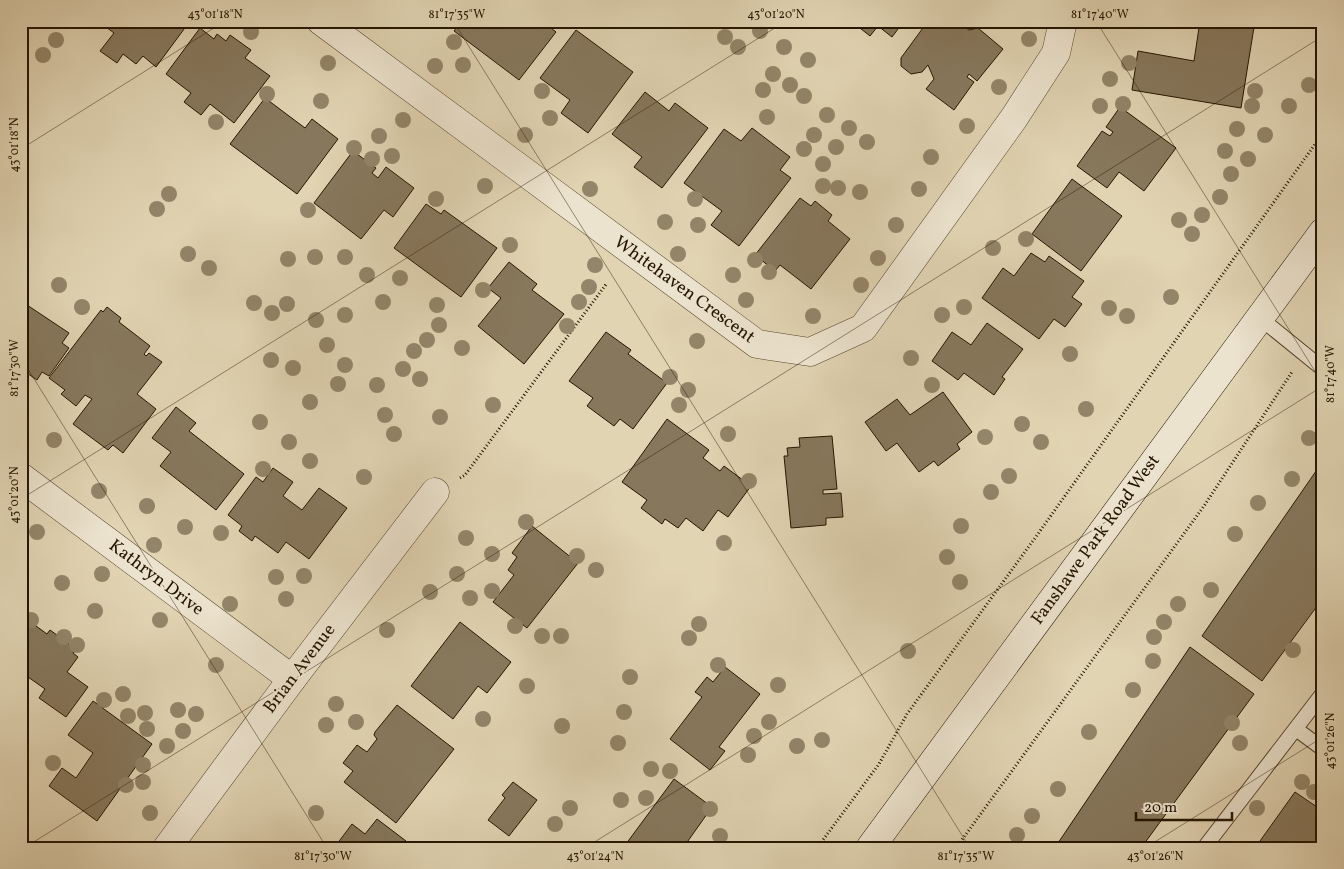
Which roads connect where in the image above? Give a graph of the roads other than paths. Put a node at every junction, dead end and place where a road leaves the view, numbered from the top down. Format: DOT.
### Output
graph roads {
  1 [pos="321,21"];
  2 [pos="1063,21"];
  3 [pos="1323,232"];
  4 [pos="1260,318"];
  5 [pos="1323,369"];
  6 [pos="21,477"];
  7 [pos="435,492"];
  8 [pos="292,679"];
  9 [pos="1323,693"];
  10 [pos="1296,729"];
  11 [pos="1323,748"];
  12 [pos="168,848"];
  13 [pos="870,848"];
  14 [pos="1204,848"];
  1 -- 2 [label="street, Whitehaven Crescent"];
  3 -- 4 [label="street, Fanshawe Park Road West"];
  4 -- 5 [label="lane"];
  4 -- 13 [label="street, Fanshawe Park Road West"];
  6 -- 8 [label="street, Kathryn Drive"];
  7 -- 8 [label="street, Brian Avenue"];
  8 -- 12 [label="street, Brian Avenue"];
  9 -- 10 [label="lane"];
  10 -- 11 [label="lane"];
  10 -- 14 [label="lane"];
}
